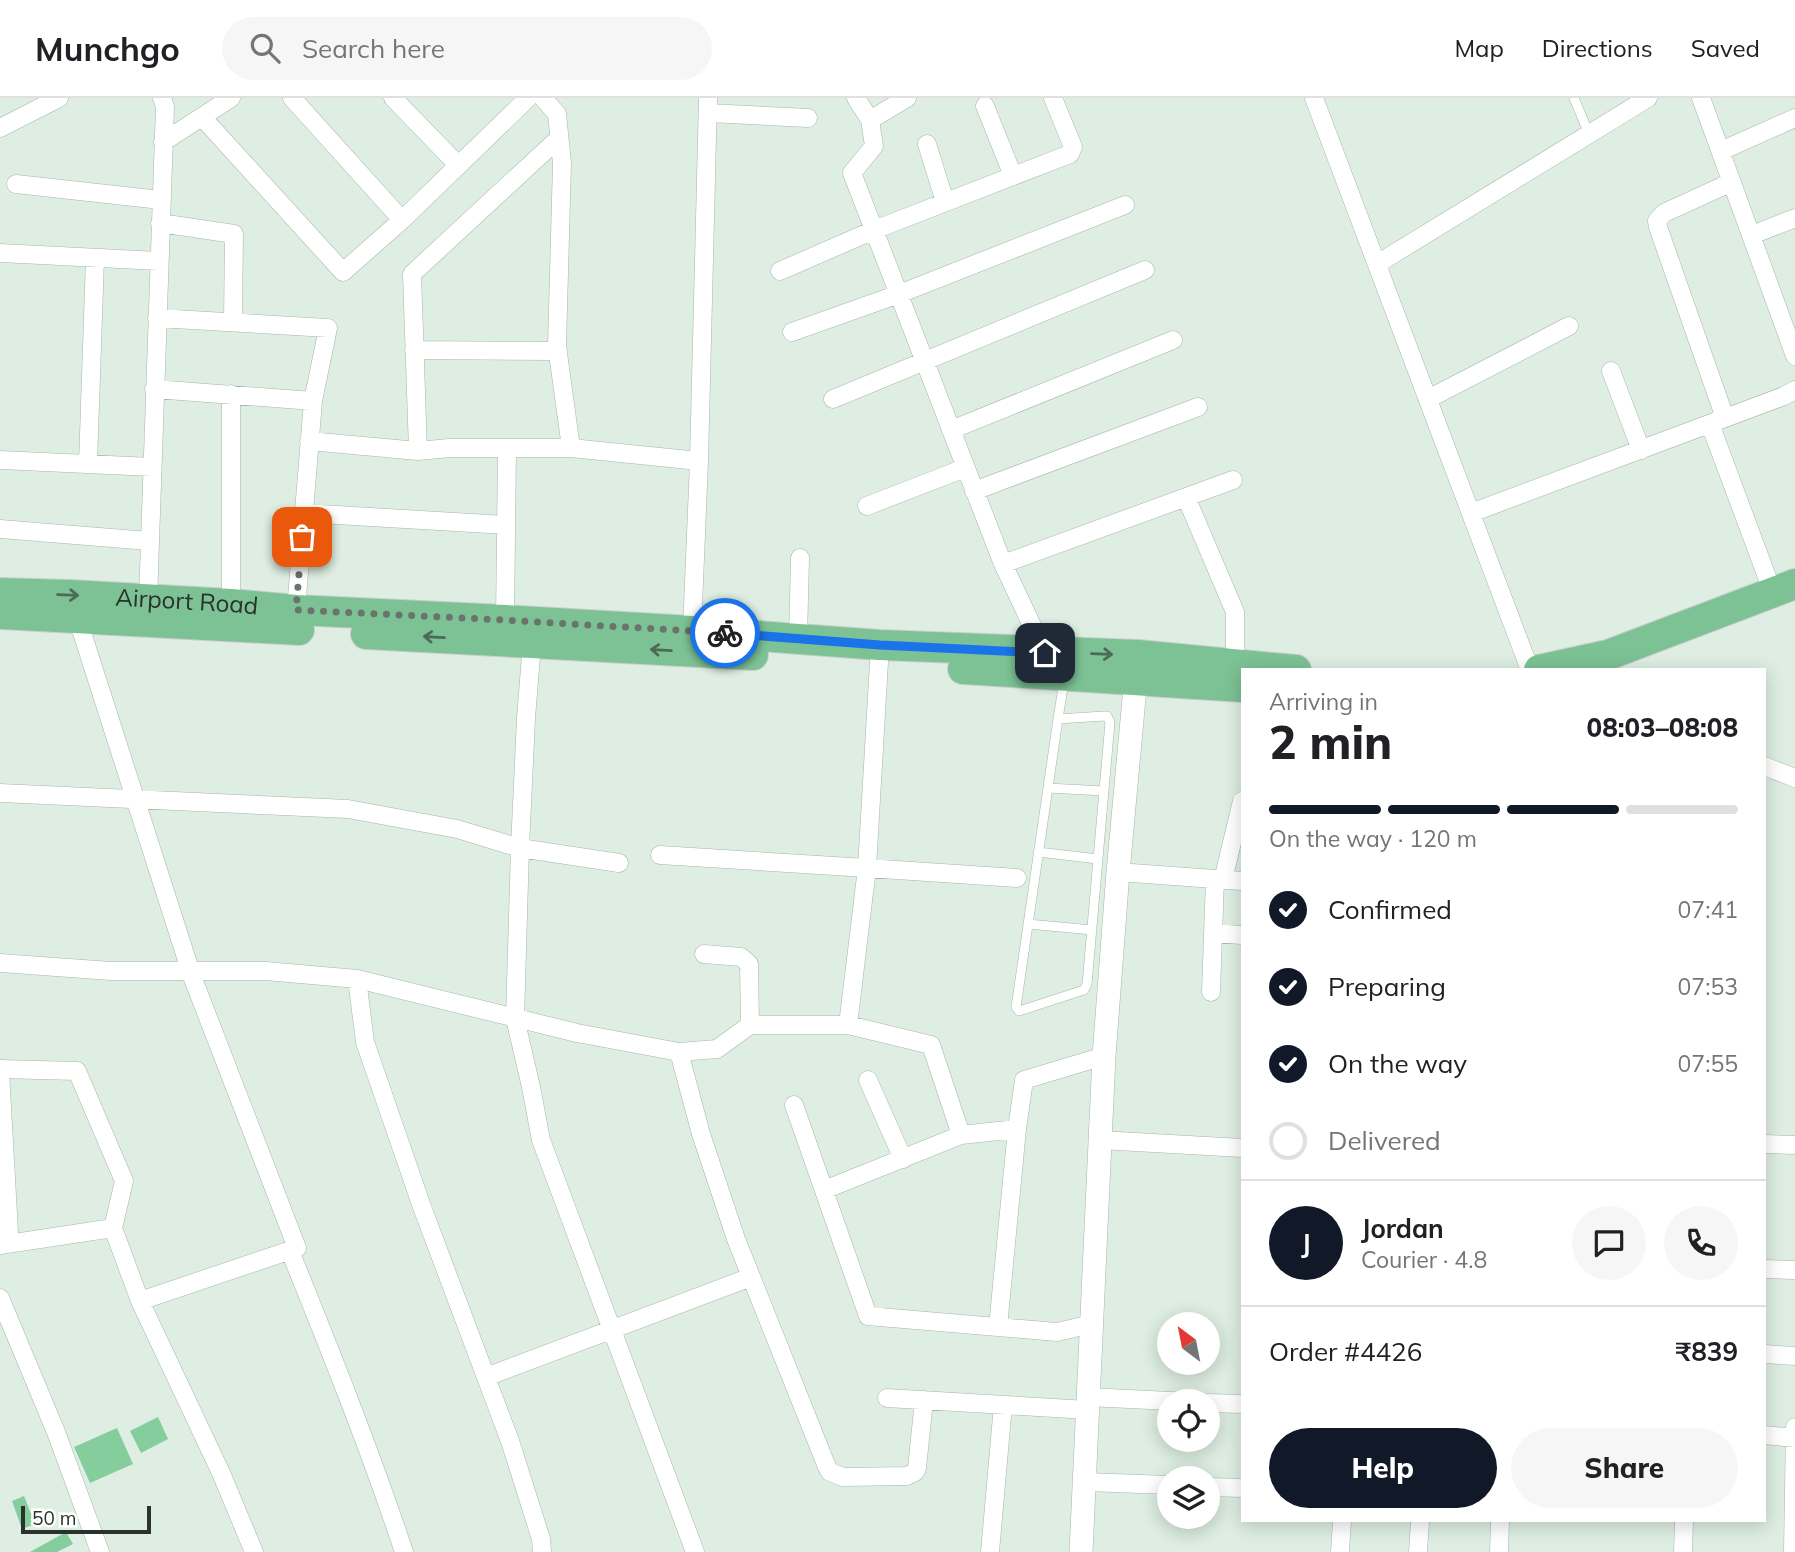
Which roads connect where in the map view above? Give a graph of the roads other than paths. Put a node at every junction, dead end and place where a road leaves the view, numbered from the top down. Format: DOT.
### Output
graph roads {
  1 [pos="59,98"];
  2 [pos="162,98"];
  3 [pos="231,98"];
  4 [pos="292,98"];
  5 [pos="393,98"];
  6 [pos="528,98"];
  7 [pos="543,98"];
  8 [pos="856,98"];
  9 [pos="907,98"];
  10 [pos="1053,98"];
  11 [pos="1314,98"];
  12 [pos="1574,98"];
  13 [pos="1648,98"];
  14 [pos="1701,98"];
  15 [pos="708,105"];
  16 [pos="985,106"];
  17 [pos="202,117"];
  18 [pos="808,118"];
  19 [pos="1795,118"];
  20 [pos="870,120"];
  21 [pos="0,128"];
  22 [pos="1589,134"];
  23 [pos="559,138"];
  24 [pos="163,142"];
  25 [pos="927,145"];
  26 [pos="1721,151"];
  27 [pos="458,165"];
  28 [pos="1013,177"];
  29 [pos="1732,182"];
  30 [pos="16,184"];
  31 [pos="162,200"];
  32 [pos="945,202"];
  33 [pos="1125,205"];
  34 [pos="1795,218"];
  35 [pos="402,220"];
  36 [pos="160,223"];
  37 [pos="874,230"];
  38 [pos="1752,235"];
  39 [pos="0,253"];
  40 [pos="95,258"];
  41 [pos="159,261"];
  42 [pos="1377,264"];
  43 [pos="1145,270"];
  44 [pos="780,271"];
  45 [pos="899,294"];
  46 [pos="157,318"];
  47 [pos="1789,318"];
  48 [pos="233,323"];
  49 [pos="1569,326"];
  50 [pos="792,332"];
  51 [pos="1173,340"];
  52 [pos="414,350"];
  53 [pos="558,351"];
  54 [pos="1795,356"];
  55 [pos="924,361"];
  56 [pos="1611,371"];
  57 [pos="154,389"];
  58 [pos="1795,390"];
  59 [pos="231,394"];
  60 [pos="833,398"];
  61 [pos="1427,399"];
  62 [pos="313,401"];
  63 [pos="1198,407"];
  64 [pos="1718,421"];
  65 [pos="951,430"];
  66 [pos="309,441"];
  67 [pos="507,448"];
  68 [pos="571,448"];
  69 [pos="1641,450"];
  70 [pos="418,451"];
  71 [pos="0,460"];
  72 [pos="698,461"];
  73 [pos="88,464"];
  74 [pos="152,467"];
  75 [pos="965,468"];
  76 [pos="1233,480"];
  77 [pos="974,491"];
  78 [pos="1186,497"];
  79 [pos="867,506"];
  80 [pos="303,513"];
  81 [pos="1471,513"];
  82 [pos="506,525"];
  83 [pos="0,529"];
  84 [pos="149,541"];
  85 [pos="800,558"];
  86 [pos="1003,564"];
  87 [pos="0,593"];
  88 [pos="1788,593"];
  89 [pos="148,600"];
  90 [pos="231,604"];
  91 [pos="296,610"];
  92 [pos="0,614"];
  93 [pos="77,617"];
  94 [pos="505,620"];
  95 [pos="692,631"];
  96 [pos="797,639"];
  97 [pos="532,643"];
  98 [pos="1045,653"];
  99 [pos="879,662"];
  100 [pos="1137,668"];
  101 [pos="1529,668"];
  102 [pos="1548,668"];
  103 [pos="1617,668"];
  104 [pos="1065,676"];
  105 [pos="1239,676"];
  106 [pos="1058,719"];
  107 [pos="1766,767"];
  108 [pos="1795,778"];
  109 [pos="1048,788"];
  110 [pos="1104,792"];
  111 [pos="0,793"];
  112 [pos="135,799"];
  113 [pos="1241,804"];
  114 [pos="520,848"];
  115 [pos="1038,852"];
  116 [pos="660,855"];
  117 [pos="1098,859"];
  118 [pos="620,863"];
  119 [pos="867,868"];
  120 [pos="1118,872"];
  121 [pos="1017,878"];
  122 [pos="1219,880"];
  123 [pos="1241,881"];
  124 [pos="1028,924"];
  125 [pos="1092,930"];
  126 [pos="1213,933"];
  127 [pos="1241,935"];
  128 [pos="704,954"];
  129 [pos="0,962"];
  130 [pos="191,971"];
  131 [pos="357,979"];
  132 [pos="1210,992"];
  133 [pos="514,1018"];
  134 [pos="750,1025"];
  135 [pos="848,1025"];
  136 [pos="679,1052"];
  137 [pos="1104,1056"];
  138 [pos="0,1070"];
  139 [pos="868,1080"];
  140 [pos="794,1105"];
  141 [pos="1017,1129"];
  142 [pos="961,1135"];
  143 [pos="1100,1140"];
  144 [pos="1766,1144"];
  145 [pos="1795,1145"];
  146 [pos="1241,1148"];
  147 [pos="902,1159"];
  148 [pos="824,1190"];
  149 [pos="113,1227"];
  150 [pos="0,1243"];
  151 [pos="290,1251"];
  152 [pos="1766,1269"];
  153 [pos="1795,1270"];
  154 [pos="751,1277"];
  155 [pos="0,1298"];
  156 [pos="140,1301"];
  157 [pos="1092,1324"];
  158 [pos="998,1327"];
  159 [pos="613,1330"];
  160 [pos="1766,1354"];
  161 [pos="1795,1356"];
  162 [pos="486,1377"];
  163 [pos="887,1398"];
  164 [pos="924,1400"];
  165 [pos="1157,1403"];
  166 [pos="1220,1403"];
  167 [pos="1088,1404"];
  168 [pos="1241,1404"];
  169 [pos="1003,1405"];
  170 [pos="1795,1427"];
  171 [pos="1766,1435"];
  172 [pos="1795,1438"];
  173 [pos="1085,1482"];
  174 [pos="1157,1485"];
  175 [pos="1220,1487"];
  176 [pos="1241,1488"];
  177 [pos="1342,1522"];
  178 [pos="1420,1522"];
  179 [pos="1500,1522"];
  180 [pos="1684,1522"];
  181 [pos="100,1552"];
  182 [pos="254,1552"];
  183 [pos="404,1552"];
  184 [pos="542,1552"];
  185 [pos="695,1552"];
  186 [pos="990,1552"];
  187 [pos="1081,1552"];
  188 [pos="1340,1552"];
  189 [pos="1418,1552"];
  190 [pos="1499,1552"];
  191 [pos="1683,1552"];
  192 [pos="1793,1552"];
  1 -- 21 [label="street"];
  2 -- 24 [label="street"];
  3 -- 17 [label="street"];
  4 -- 35 [label="street"];
  5 -- 27 [label="street"];
  6 -- 27 [label="street"];
  7 -- 23 [label="street"];
  8 -- 20 [label="street"];
  9 -- 20 [label="street"];
  10 -- 28 [label="street"];
  11 -- 42 [label="street"];
  12 -- 22 [label="lane"];
  13 -- 22 [label="street"];
  14 -- 26 [label="street"];
  15 -- 18 [label="street"];
  15 -- 72 [label="street"];
  16 -- 28 [label="street"];
  17 -- 24 [label="street"];
  17 -- 35 [label="street"];
  19 -- 26 [label="street"];
  20 -- 37 [label="street"];
  22 -- 42 [label="street"];
  23 -- 52 [label="street"];
  23 -- 53 [label="street"];
  24 -- 31 [label="street"];
  25 -- 32 [label="street"];
  26 -- 29 [label="street"];
  27 -- 35 [label="street"];
  28 -- 32 [label="street"];
  29 -- 38 [label="street"];
  29 -- 64 [label="street"];
  30 -- 31 [label="street"];
  31 -- 36 [label="street"];
  32 -- 37 [label="street"];
  33 -- 45 [label="street"];
  34 -- 38 [label="street"];
  36 -- 41 [label="street"];
  36 -- 48 [label="street"];
  37 -- 44 [label="street"];
  37 -- 45 [label="street"];
  38 -- 47 [label="street"];
  39 -- 40 [label="street"];
  40 -- 41 [label="street"];
  40 -- 73 [label="street"];
  41 -- 46 [label="street"];
  42 -- 61 [label="street"];
  43 -- 55 [label="street"];
  45 -- 50 [label="street"];
  45 -- 55 [label="street"];
  46 -- 48 [label="street"];
  46 -- 57 [label="street"];
  47 -- 54 [label="street"];
  48 -- 62 [label="street"];
  49 -- 61 [label="street"];
  51 -- 65 [label="street"];
  52 -- 53 [label="street"];
  52 -- 70 [label="street"];
  53 -- 68 [label="street"];
  55 -- 60 [label="street"];
  55 -- 65 [label="street"];
  56 -- 69 [label="street"];
  57 -- 59 [label="street"];
  57 -- 74 [label="street"];
  58 -- 64 [label="street"];
  59 -- 62 [label="street"];
  59 -- 90 [label="street"];
  61 -- 81 [label="street"];
  62 -- 66 [label="street"];
  63 -- 77 [label="street"];
  64 -- 69 [label="street"];
  64 -- 88 [label="street"];
  65 -- 75 [label="street"];
  66 -- 70 [label="street"];
  66 -- 80 [label="street"];
  67 -- 68 [label="street"];
  67 -- 70 [label="street"];
  67 -- 82 [label="street"];
  68 -- 72 [label="street"];
  69 -- 81 [label="street"];
  71 -- 73 [label="street"];
  72 -- 95 [label="street"];
  73 -- 74 [label="street"];
  74 -- 84 [label="street"];
  75 -- 77 [label="street"];
  75 -- 79 [label="street"];
  76 -- 78 [label="street"];
  77 -- 86 [label="street"];
  78 -- 86 [label="street"];
  78 -- 105 [label="street"];
  80 -- 82 [label="street"];
  80 -- 91 [label="street"];
  81 -- 101 [label="street"];
  82 -- 94 [label="street"];
  83 -- 84 [label="street"];
  84 -- 89 [label="street"];
  85 -- 96 [label="street"];
  86 -- 98 [label="street"];
  87 -- 89 [label="highway, Airport Road, one-way"];
  88 -- 102 [label="highway"];
  88 -- 103 [label="highway"];
  89 -- 90 [label="highway, Airport Road"];
  90 -- 91 [label="highway, Airport Road"];
  91 -- 94 [label="highway, Airport Road"];
  92 -- 93 [label="highway, Airport Road"];
  97 -- 93 [label="highway, Airport Road, one-way"];
  93 -- 112 [label="street"];
  94 -- 95 [label="highway, Airport Road"];
  95 -- 96 [label="highway, Airport Road"];
  96 -- 98 [label="highway, Airport Road"];
  99 -- 97 [label="highway, Airport Road, one-way"];
  97 -- 114 [label="street"];
  98 -- 100 [label="highway, Airport Road, one-way"];
  99 -- 104 [label="highway, Airport Road"];
  99 -- 119 [label="street"];
  100 -- 104 [label="highway, Airport Road"];
  100 -- 105 [label="highway, Airport Road"];
  100 -- 120 [label="street"];
  104 -- 106 [label="lane"];
  106 -- 109 [label="lane"];
  106 -- 110 [label="lane"];
  107 -- 108 [label="street"];
  109 -- 110 [label="lane"];
  109 -- 115 [label="lane"];
  110 -- 117 [label="lane"];
  111 -- 112 [label="street"];
  112 -- 114 [label="street"];
  112 -- 130 [label="street"];
  113 -- 122 [label="street"];
  114 -- 118 [label="street"];
  114 -- 133 [label="street"];
  115 -- 117 [label="lane"];
  115 -- 124 [label="lane"];
  116 -- 119 [label="street"];
  117 -- 125 [label="lane"];
  119 -- 121 [label="street"];
  119 -- 135 [label="street"];
  120 -- 122 [label="street"];
  120 -- 137 [label="street"];
  122 -- 123 [label="street"];
  122 -- 126 [label="street"];
  124 -- 125 [label="lane"];
  124 -- 125 [label="lane"];
  126 -- 127 [label="street"];
  126 -- 132 [label="street"];
  128 -- 134 [label="street"];
  129 -- 130 [label="street"];
  130 -- 131 [label="street"];
  130 -- 151 [label="street"];
  131 -- 133 [label="street"];
  131 -- 162 [label="street"];
  133 -- 136 [label="street"];
  133 -- 159 [label="street"];
  134 -- 135 [label="street"];
  134 -- 136 [label="street"];
  135 -- 142 [label="street"];
  136 -- 154 [label="street"];
  137 -- 141 [label="street"];
  137 -- 143 [label="street"];
  138 -- 149 [label="street"];
  138 -- 150 [label="street"];
  139 -- 147 [label="street"];
  140 -- 148 [label="street"];
  141 -- 142 [label="street"];
  141 -- 158 [label="street"];
  142 -- 147 [label="street"];
  143 -- 146 [label="street"];
  143 -- 157 [label="street"];
  144 -- 145 [label="street"];
  147 -- 148 [label="street"];
  148 -- 158 [label="street"];
  149 -- 150 [label="street"];
  149 -- 156 [label="street"];
  151 -- 156 [label="street"];
  151 -- 183 [label="street"];
  152 -- 153 [label="street"];
  154 -- 159 [label="street"];
  154 -- 164 [label="street"];
  155 -- 181 [label="street"];
  156 -- 182 [label="street"];
  157 -- 158 [label="street"];
  157 -- 167 [label="street"];
  159 -- 162 [label="street"];
  159 -- 185 [label="street"];
  160 -- 161 [label="street"];
  162 -- 184 [label="street"];
  163 -- 164 [label="street"];
  164 -- 169 [label="street"];
  165 -- 167 [label="street"];
  166 -- 168 [label="street"];
  167 -- 169 [label="street"];
  167 -- 173 [label="street"];
  169 -- 186 [label="street"];
  170 -- 172 [label="street"];
  171 -- 172 [label="street"];
  172 -- 192 [label="street"];
  173 -- 174 [label="street"];
  173 -- 187 [label="street"];
  175 -- 176 [label="street"];
  177 -- 188 [label="street"];
  178 -- 189 [label="street"];
  179 -- 190 [label="street"];
  180 -- 191 [label="street"];
}
